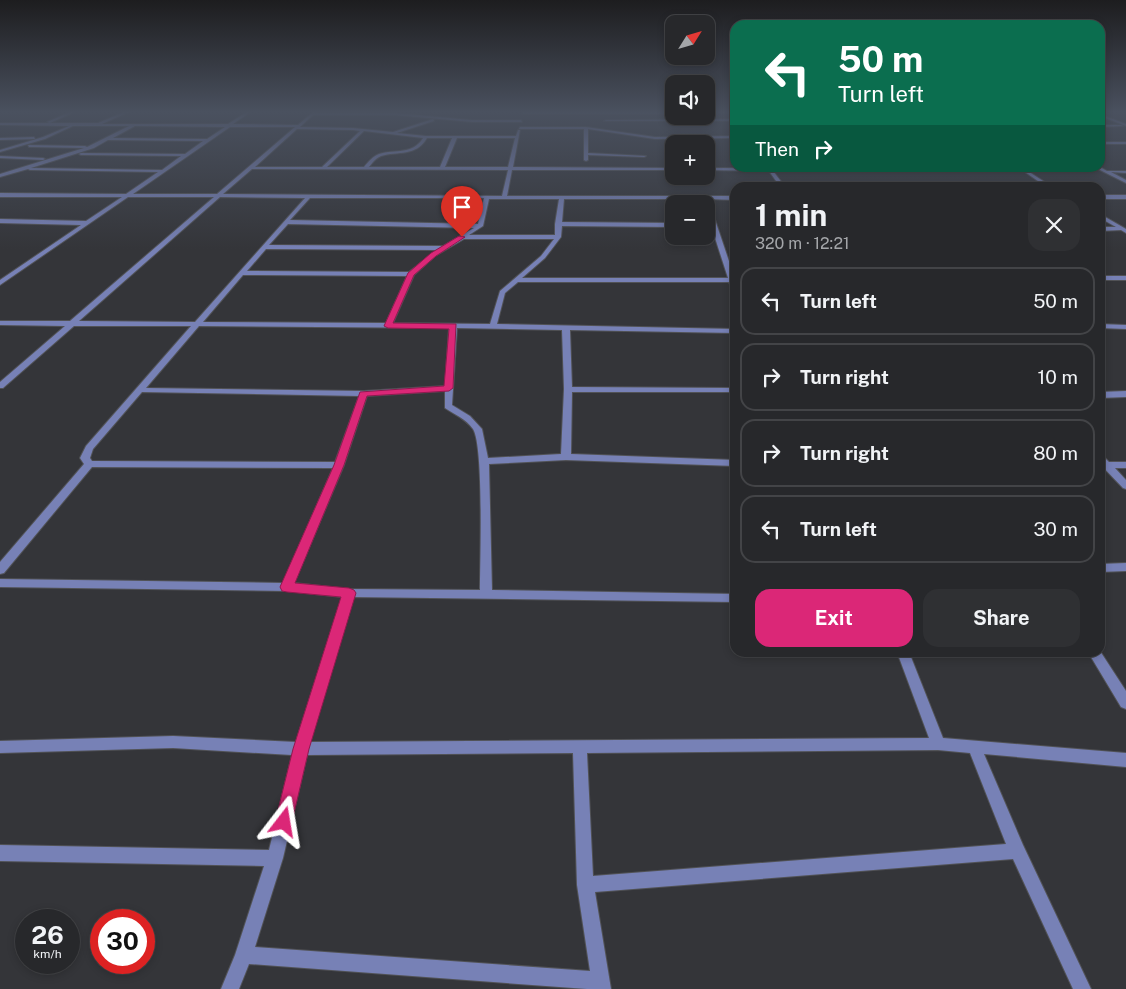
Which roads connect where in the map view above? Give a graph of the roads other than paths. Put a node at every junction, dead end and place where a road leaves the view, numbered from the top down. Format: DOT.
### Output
graph roads {
  1 [pos="4,157"];
  2 [pos="61,157"];
  3 [pos="184,157"];
  4 [pos="262,157"];
  5 [pos="334,157"];
  6 [pos="376,157"];
  7 [pos="447,157"];
  8 [pos="513,157"];
  9 [pos="586,157"];
  10 [pos="644,157"];
  11 [pos="54,159"];
  12 [pos="249,168"];
  13 [pos="323,168"];
  14 [pos="511,168"];
  15 [pos="19,169"];
  16 [pos="364,169"];
  17 [pos="442,169"];
  18 [pos="586,169"];
  19 [pos="665,169"];
  20 [pos="715,169"];
  21 [pos="730,169"];
  22 [pos="645,170"];
  23 [pos="163,171"];
  24 [pos="1105,171"];
  25 [pos="1027,172"];
  26 [pos="1126,172"];
  27 [pos="0,176"];
  28 [pos="1043,182"];
  29 [pos="1126,182"];
  30 [pos="1,196"];
  31 [pos="127,197"];
  32 [pos="216,197"];
  33 [pos="308,197"];
  34 [pos="487,197"];
  35 [pos="504,197"];
  36 [pos="1105,197"];
  37 [pos="1126,197"];
  38 [pos="562,198"];
  39 [pos="665,198"];
  40 [pos="715,198"];
  41 [pos="730,198"];
  42 [pos="1105,219"];
  43 [pos="0,222"];
  44 [pos="286,222"];
  45 [pos="88,223"];
  46 [pos="558,224"];
  47 [pos="665,225"];
  48 [pos="480,226"];
  49 [pos="1105,228"];
  50 [pos="1124,230"];
  51 [pos="462,237"];
  52 [pos="558,238"];
  53 [pos="715,238"];
  54 [pos="265,247"];
  55 [pos="443,248"];
  56 [pos="242,273"];
  57 [pos="1105,273"];
  58 [pos="410,274"];
  59 [pos="730,275"];
  60 [pos="4,278"];
  61 [pos="1105,278"];
  62 [pos="1112,278"];
  63 [pos="1126,278"];
  64 [pos="517,280"];
  65 [pos="730,280"];
  66 [pos="0,283"];
  67 [pos="0,323"];
  68 [pos="72,324"];
  69 [pos="198,324"];
  70 [pos="388,326"];
  71 [pos="453,326"];
  72 [pos="493,326"];
  73 [pos="1105,326"];
  74 [pos="566,327"];
  75 [pos="1126,327"];
  76 [pos="730,331"];
  77 [pos="0,386"];
  78 [pos="449,388"];
  79 [pos="568,389"];
  80 [pos="141,390"];
  81 [pos="730,390"];
  82 [pos="364,394"];
  83 [pos="1126,394"];
  84 [pos="1105,395"];
  85 [pos="566,457"];
  86 [pos="484,461"];
  87 [pos="1105,461"];
  88 [pos="730,462"];
  89 [pos="1105,463"];
  90 [pos="89,464"];
  91 [pos="339,465"];
  92 [pos="1126,465"];
  93 [pos="1126,486"];
  94 [pos="1126,567"];
  95 [pos="1105,568"];
  96 [pos="0,570"];
  97 [pos="0,583"];
  98 [pos="287,587"];
  99 [pos="349,593"];
  100 [pos="486,595"];
  101 [pos="730,598"];
  102 [pos="905,657"];
  103 [pos="1097,657"];
  104 [pos="1126,703"];
  105 [pos="938,744"];
  106 [pos="580,746"];
  107 [pos="0,747"];
  108 [pos="301,749"];
  109 [pos="975,749"];
  110 [pos="1126,760"];
  111 [pos="1017,851"];
  112 [pos="0,853"];
  113 [pos="275,858"];
  114 [pos="585,884"];
  115 [pos="244,955"];
  116 [pos="602,985"];
  117 [pos="230,989"];
  118 [pos="1082,989"];
  1 -- 11 [label="street"];
  2 -- 11 [label="street"];
  3 -- 23 [label="street"];
  4 -- 12 [label="street"];
  5 -- 13 [label="street"];
  6 -- 16 [label="street"];
  7 -- 17 [label="street"];
  8 -- 14 [label="street"];
  9 -- 18 [label="street"];
  10 -- 22 [label="street"];
  11 -- 15 [label="street"];
  12 -- 13 [label="street"];
  12 -- 32 [label="street"];
  13 -- 16 [label="street"];
  14 -- 17 [label="street"];
  14 -- 18 [label="street"];
  14 -- 35 [label="street"];
  15 -- 23 [label="street"];
  15 -- 27 [label="street"];
  16 -- 17 [label="street"];
  18 -- 22 [label="street"];
  19 -- 22 [label="street"];
  20 -- 21 [label="street"];
  23 -- 31 [label="street"];
  24 -- 26 [label="street"];
  24 -- 29 [label="street"];
  25 -- 28 [label="street"];
  30 -- 31 [label="street"];
  31 -- 32 [label="street"];
  31 -- 45 [label="street"];
  32 -- 33 [label="street"];
  32 -- 68 [label="street"];
  33 -- 34 [label="street"];
  33 -- 44 [label="street"];
  34 -- 35 [label="street"];
  34 -- 48 [label="street"];
  35 -- 38 [label="street"];
  36 -- 37 [label="street"];
  38 -- 39 [label="street"];
  38 -- 46 [label="street"];
  40 -- 41 [label="street"];
  42 -- 50 [label="street"];
  43 -- 45 [label="street"];
  44 -- 48 [label="street"];
  44 -- 54 [label="street"];
  45 -- 60 [label="street"];
  46 -- 47 [label="street"];
  46 -- 52 [label="street"];
  48 -- 51 [label="street"];
  49 -- 50 [label="street"];
  51 -- 52 [label="street"];
  51 -- 55 [label="street"];
  52 -- 64 [label="street"];
  53 -- 59 [label="street"];
  54 -- 55 [label="street"];
  54 -- 56 [label="street"];
  55 -- 58 [label="street"];
  56 -- 58 [label="street"];
  56 -- 69 [label="street"];
  57 -- 62 [label="street"];
  58 -- 70 [label="street"];
  60 -- 66 [label="street"];
  61 -- 62 [label="street"];
  62 -- 63 [label="street"];
  64 -- 65 [label="street"];
  64 -- 72 [label="street"];
  67 -- 68 [label="street"];
  68 -- 69 [label="street"];
  68 -- 77 [label="street"];
  69 -- 70 [label="street"];
  69 -- 80 [label="street"];
  70 -- 71 [label="street"];
  71 -- 72 [label="street"];
  71 -- 78 [label="street"];
  72 -- 74 [label="street"];
  73 -- 75 [label="street"];
  74 -- 76 [label="street"];
  74 -- 79 [label="street"];
  78 -- 82 [label="street"];
  78 -- 86 [label="street"];
  79 -- 81 [label="street"];
  79 -- 85 [label="street"];
  80 -- 82 [label="street"];
  80 -- 90 [label="street"];
  82 -- 91 [label="street"];
  83 -- 84 [label="street"];
  85 -- 86 [label="street"];
  85 -- 88 [label="street"];
  86 -- 100 [label="street"];
  87 -- 92 [label="street"];
  89 -- 93 [label="street"];
  90 -- 91 [label="street"];
  90 -- 96 [label="street"];
  91 -- 98 [label="street"];
  94 -- 95 [label="street"];
  97 -- 98 [label="street"];
  98 -- 99 [label="street"];
  99 -- 100 [label="street"];
  99 -- 108 [label="street"];
  100 -- 101 [label="street"];
  102 -- 105 [label="street"];
  103 -- 104 [label="street"];
  105 -- 106 [label="street"];
  105 -- 109 [label="street"];
  106 -- 108 [label="street"];
  106 -- 114 [label="street"];
  107 -- 108 [label="street"];
  108 -- 113 [label="street"];
  109 -- 110 [label="street"];
  109 -- 111 [label="street"];
  111 -- 114 [label="street"];
  111 -- 118 [label="street"];
  112 -- 113 [label="street"];
  113 -- 115 [label="street"];
  114 -- 116 [label="street"];
  115 -- 116 [label="street"];
  115 -- 117 [label="street"];
}
